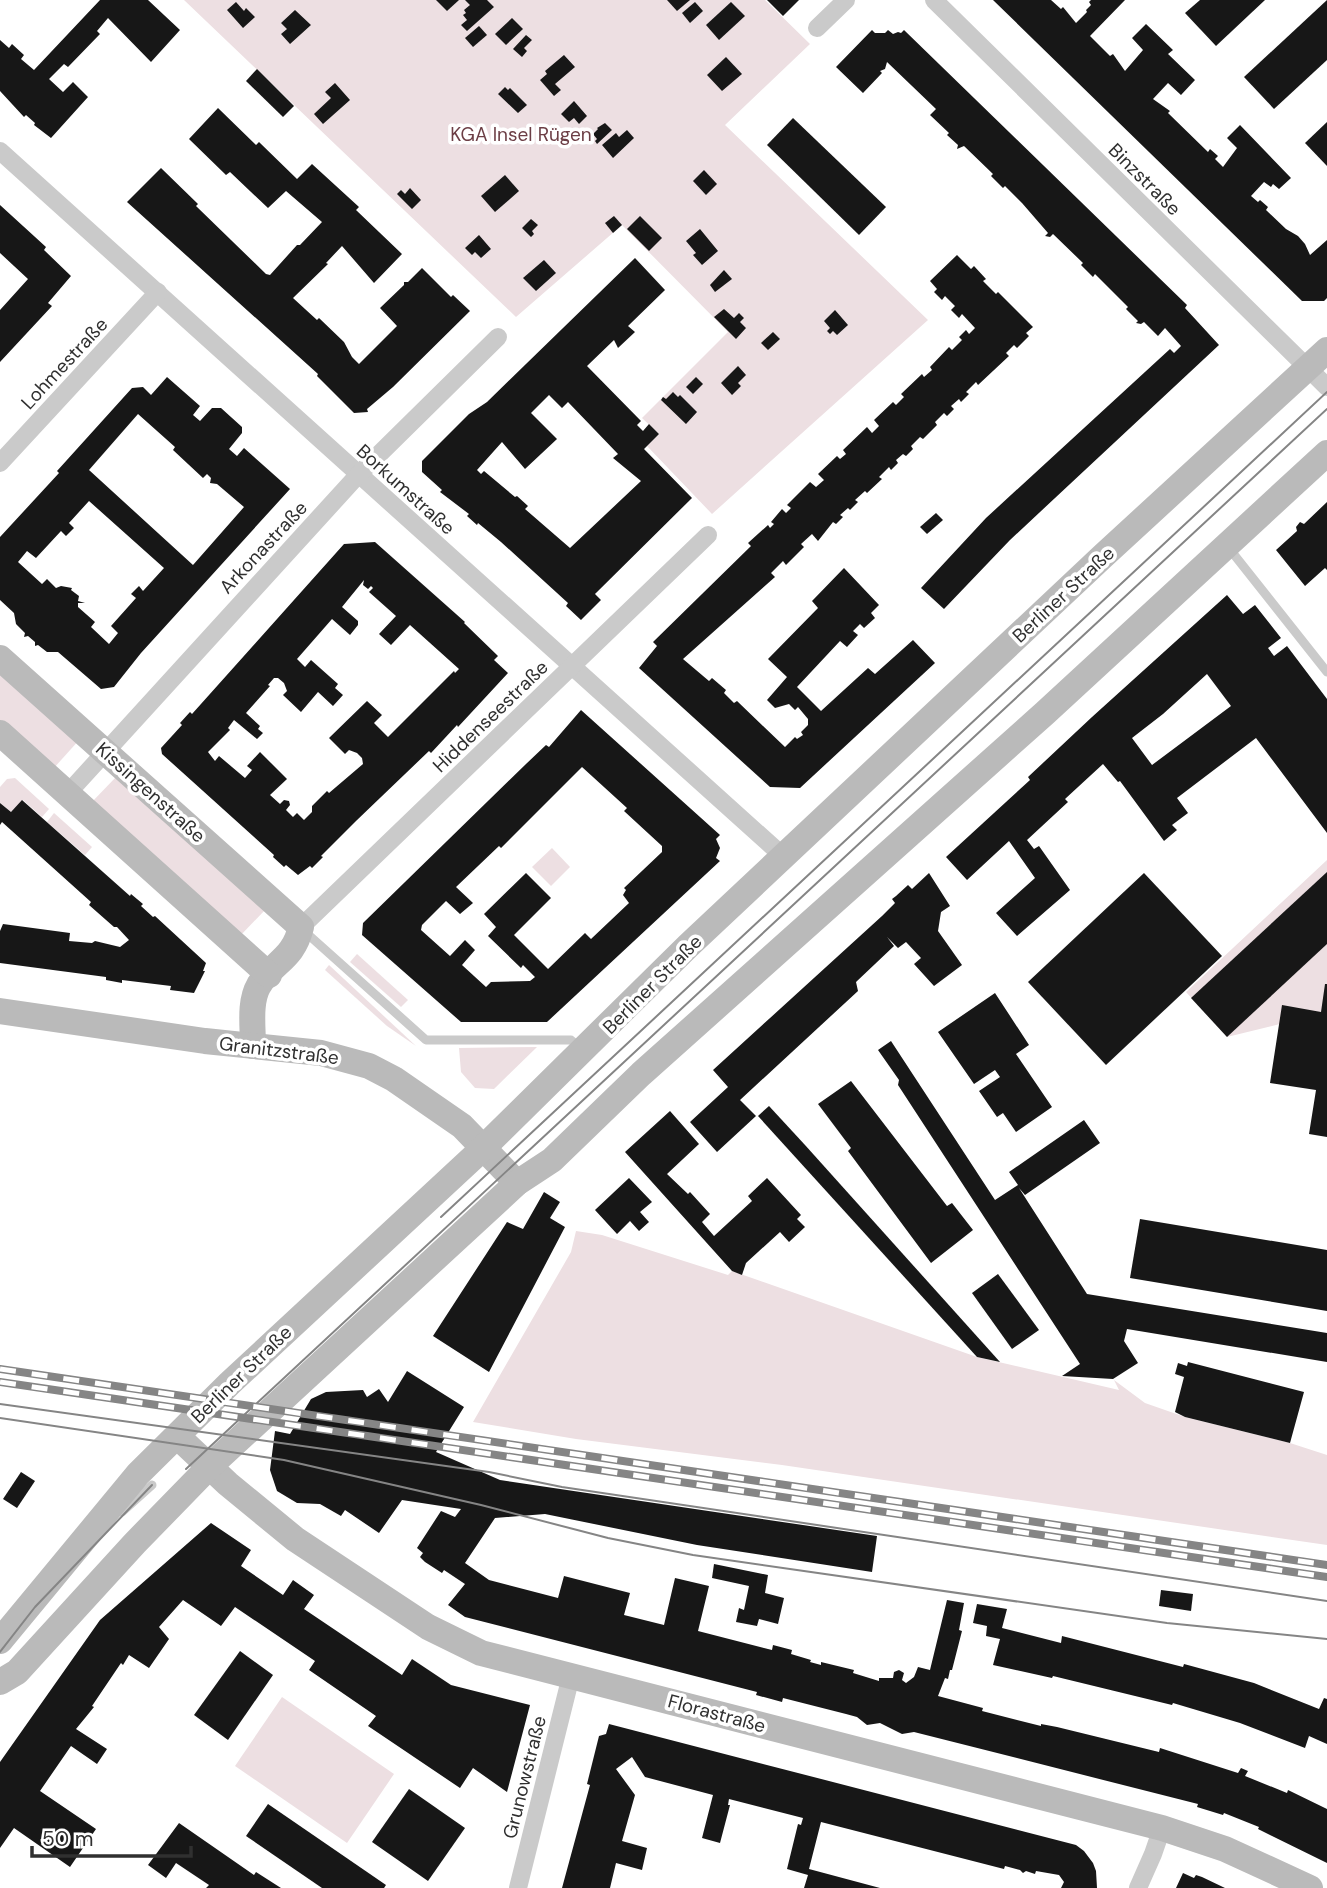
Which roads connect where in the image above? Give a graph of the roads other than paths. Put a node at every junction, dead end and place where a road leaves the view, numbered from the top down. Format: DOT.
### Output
graph roads {
  1 [pos="846,0"];
  2 [pos="934,0"];
  3 [pos="817,28"];
  4 [pos="0,151"];
  5 [pos="158,292"];
  6 [pos="498,337"];
  7 [pos="1327,350"];
  8 [pos="1308,368"];
  9 [pos="1327,387"];
  10 [pos="1327,453"];
  11 [pos="0,463"];
  12 [pos="358,475"];
  13 [pos="708,535"];
  14 [pos="1227,546"];
  15 [pos="0,658"];
  16 [pos="572,665"];
  17 [pos="1327,672"];
  18 [pos="0,733"];
  19 [pos="105,750"];
  20 [pos="68,793"];
  21 [pos="785,857"];
  22 [pos="301,928"];
  23 [pos="269,975"];
  24 [pos="0,1011"];
  25 [pos="253,1046"];
  26 [pos="584,1052"];
  27 [pos="484,1147"];
  28 [pos="517,1182"];
  29 [pos="177,1436"];
  30 [pos="209,1467"];
  31 [pos="152,1485"];
  32 [pos="52,1576"];
  33 [pos="0,1641"];
  34 [pos="571,1676"];
  35 [pos="0,1682"];
  36 [pos="1162,1828"];
  37 [pos="518,1888"];
  38 [pos="1138,1888"];
  39 [pos="1310,1888"];
  1 -- 3 [label="street"];
  2 -- 8 [label="street, Binzstraße"];
  4 -- 5 [label="street, Borkumstraße"];
  5 -- 11 [label="street, Lohmestraße"];
  5 -- 12 [label="street, Borkumstraße"];
  6 -- 12 [label="street, Arkonastraße"];
  7 -- 8 [label="main road, Berliner Straße"];
  8 -- 9 [label="street, Binzstraße"];
  8 -- 21 [label="main road, Berliner Straße"];
  10 -- 14 [label="main road"];
  12 -- 16 [label="street, Borkumstraße"];
  12 -- 19 [label="street, Arkonastraße"];
  13 -- 16 [label="street, Hiddenseestraße"];
  14 -- 17 [label="lane"];
  14 -- 28 [label="main road"];
  15 -- 19 [label="main road, Kissingenstraße"];
  16 -- 21 [label="street, Borkumstraße"];
  16 -- 22 [label="street, Hiddenseestraße"];
  18 -- 20 [label="main road"];
  19 -- 20 [label="street, Arkonastraße"];
  19 -- 22 [label="main road, Kissingenstraße"];
  20 -- 23 [label="main road"];
  21 -- 26 [label="main road, Berliner Straße"];
  22 -- 23 [label="main road"];
  22 -- 26 [label="lane, Kissingenstraße"];
  23 -- 25 [label="main road"];
  24 -- 25 [label="main road, Granitzstraße"];
  25 -- 27 [label="main road, Granitzstraße"];
  26 -- 27 [label="main road, Berliner Straße"];
  27 -- 28 [label="main road, Granitzstraße"];
  27 -- 29 [label="main road, Berliner Straße"];
  28 -- 30 [label="main road"];
  29 -- 30 [label="main road, Florastraße"];
  29 -- 32 [label="main road, Berliner Straße"];
  30 -- 34 [label="main road, Florastraße"];
  30 -- 35 [label="main road"];
  31 -- 32 [label="lane"];
  32 -- 33 [label="main road, Berliner Straße"];
  34 -- 36 [label="main road, Florastraße"];
  34 -- 37 [label="street, Grunowstraße"];
  36 -- 38 [label="street"];
  36 -- 39 [label="main road, Florastraße"];
}
